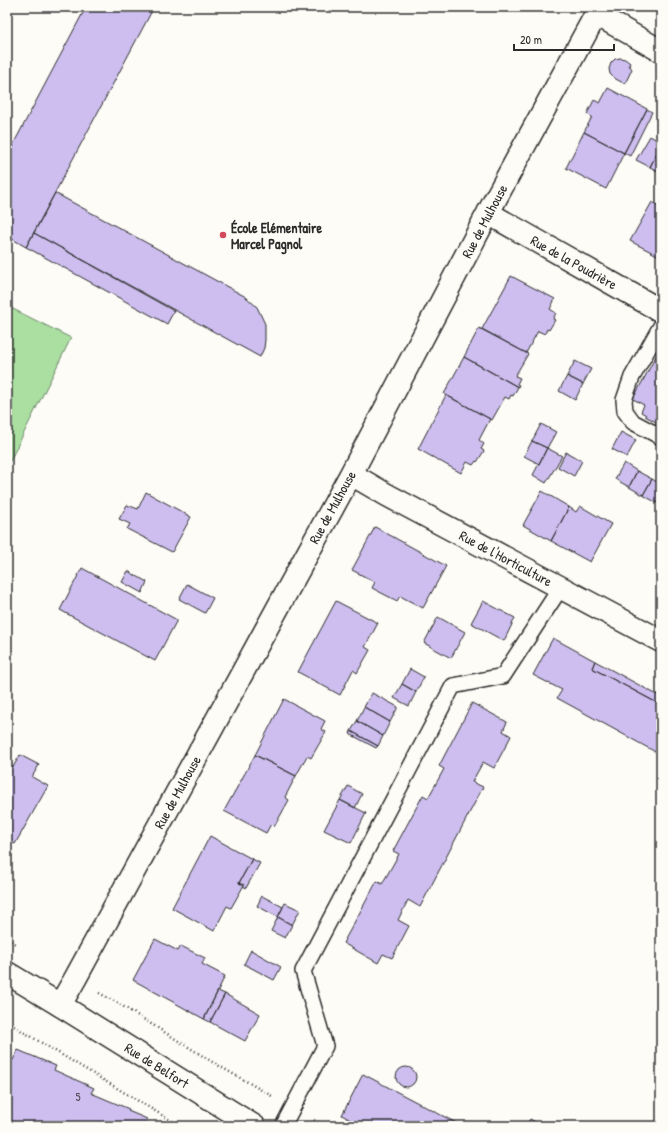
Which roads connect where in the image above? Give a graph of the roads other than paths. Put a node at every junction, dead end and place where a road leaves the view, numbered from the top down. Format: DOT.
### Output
graph roads {
  1 [pos="598,11"];
  2 [pos="661,51"];
  3 [pos="488,214"];
  4 [pos="661,311"];
  5 [pos="661,326"];
  6 [pos="661,437"];
  7 [pos="351,474"];
  8 [pos="561,587"];
  9 [pos="661,641"];
  10 [pos="7,973"];
  11 [pos="60,1005"];
  12 [pos="254,1126"];
  13 [pos="283,1126"];
  1 -- 2 [label="street"];
  1 -- 3 [label="street, Rue de Mulhouse"];
  3 -- 4 [label="street, Rue de la Poudrière"];
  3 -- 7 [label="street, Rue de Mulhouse"];
  5 -- 6 [label="lane"];
  7 -- 8 [label="street, Rue de l'Horticulture"];
  7 -- 11 [label="street, Rue de Mulhouse"];
  8 -- 9 [label="street, Rue de l'Horticulture"];
  8 -- 13 [label="lane"];
  10 -- 11 [label="street, Rue de Belfort"];
  11 -- 12 [label="street, Rue de Belfort"];
}
